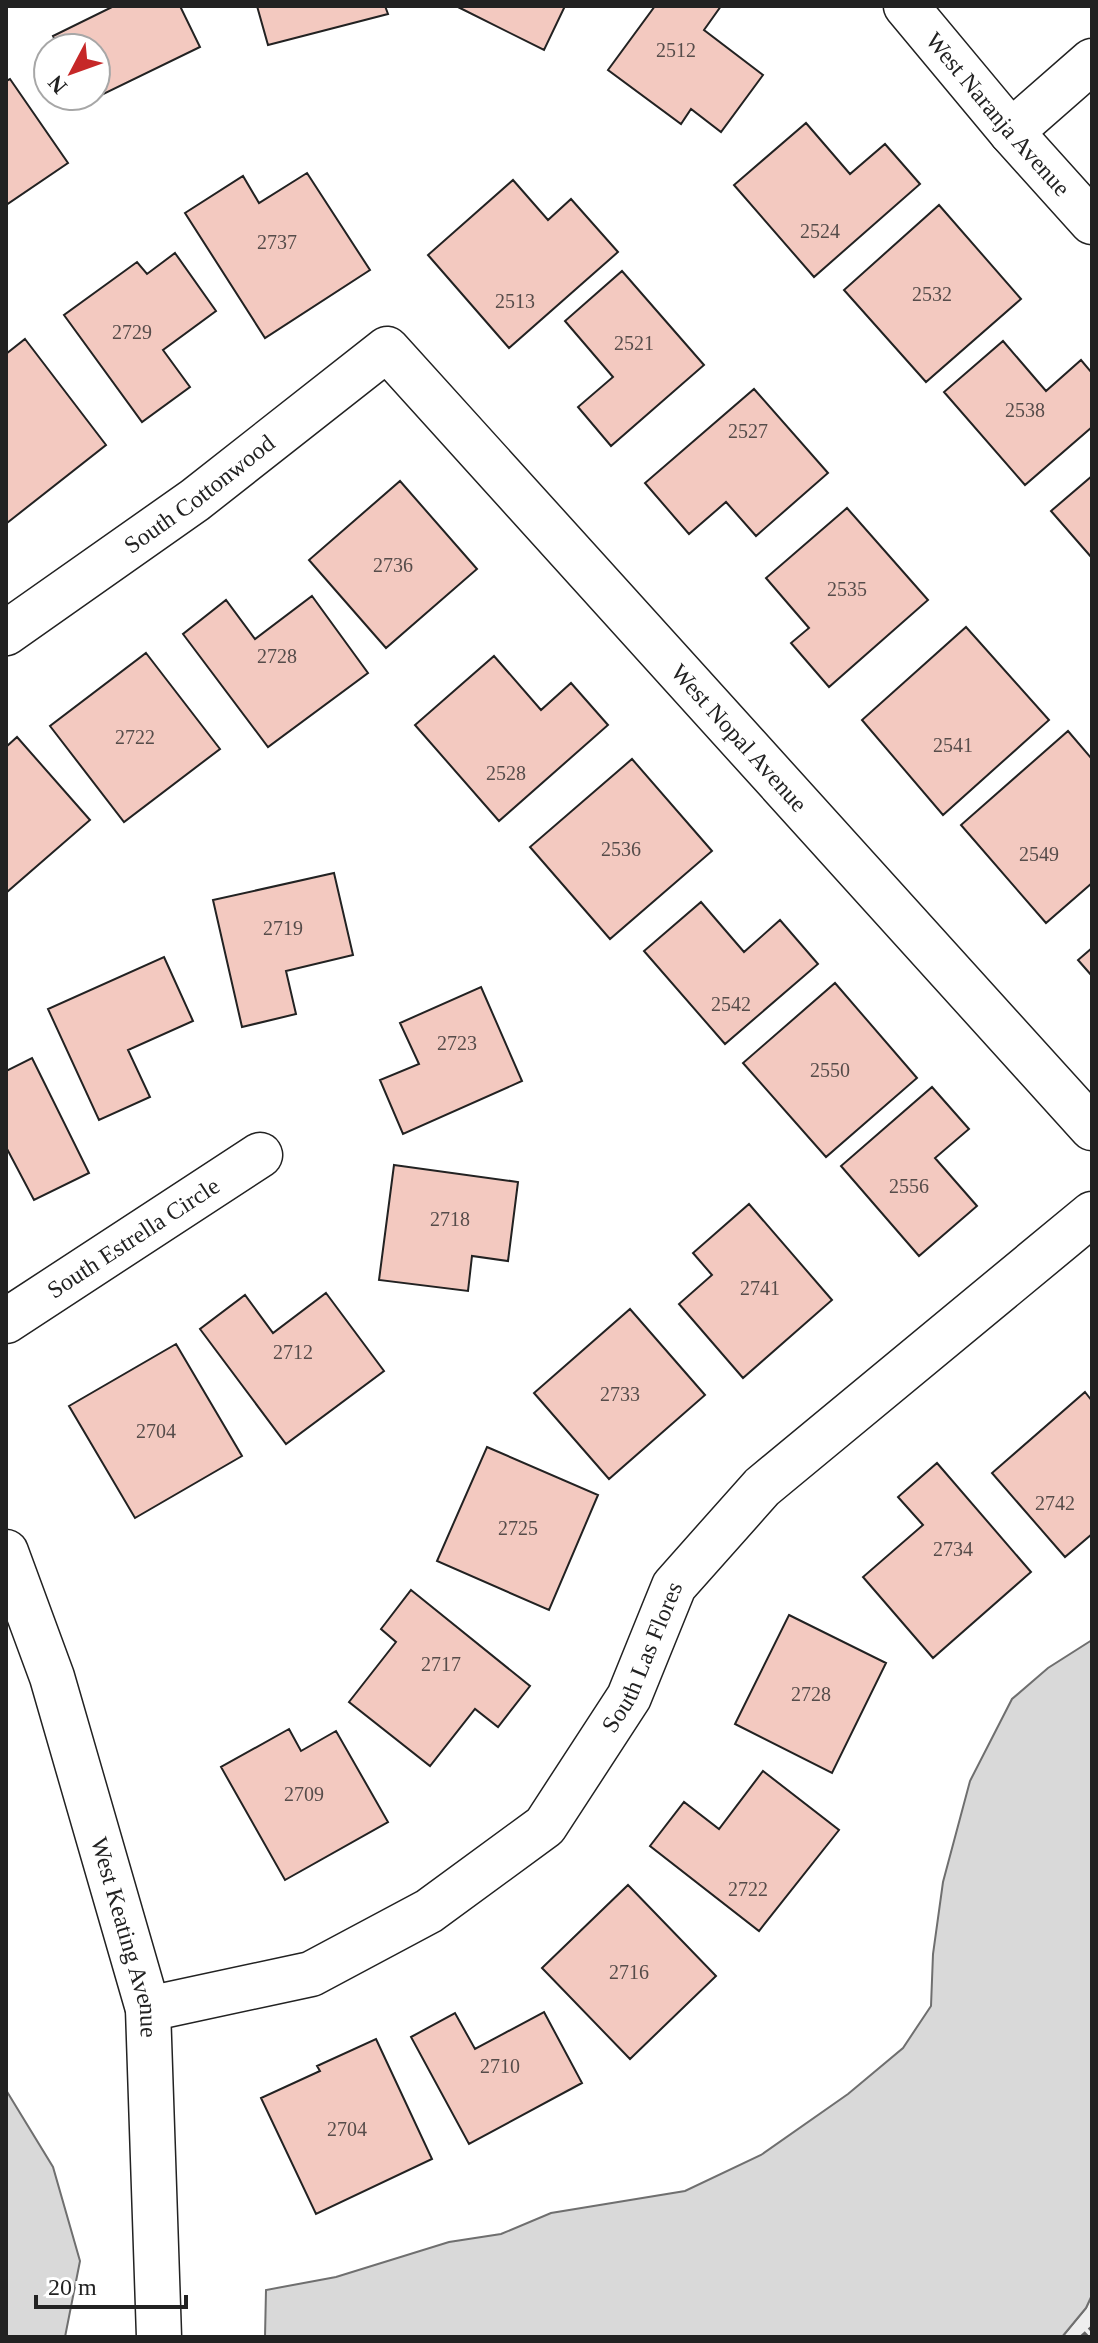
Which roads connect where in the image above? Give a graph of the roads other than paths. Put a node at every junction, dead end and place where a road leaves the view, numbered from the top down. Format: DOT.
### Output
graph roads {
  1 [pos="906,6"];
  2 [pos="1092,61"];
  3 [pos="1011,132"];
  4 [pos="1092,222"];
  5 [pos="387,349"];
  6 [pos="6,633"];
  7 [pos="1092,1128"];
  8 [pos="260,1155"];
  9 [pos="1092,1214"];
  10 [pos="6,1321"];
  11 [pos="6,1552"];
  12 [pos="148,2009"];
  13 [pos="159,2337"];
  1 -- 3 [label="street, West Naranja Avenue"];
  2 -- 3 [label="street"];
  3 -- 4 [label="street, West Naranja Avenue"];
  5 -- 6 [label="street, South Cottonwood"];
  5 -- 7 [label="street, West Nopal Avenue"];
  8 -- 10 [label="street, South Estrella Circle"];
  9 -- 12 [label="street, South Las Flores"];
  11 -- 12 [label="street, West Keating Avenue"];
  12 -- 13 [label="street, West Keating Avenue"];
}
